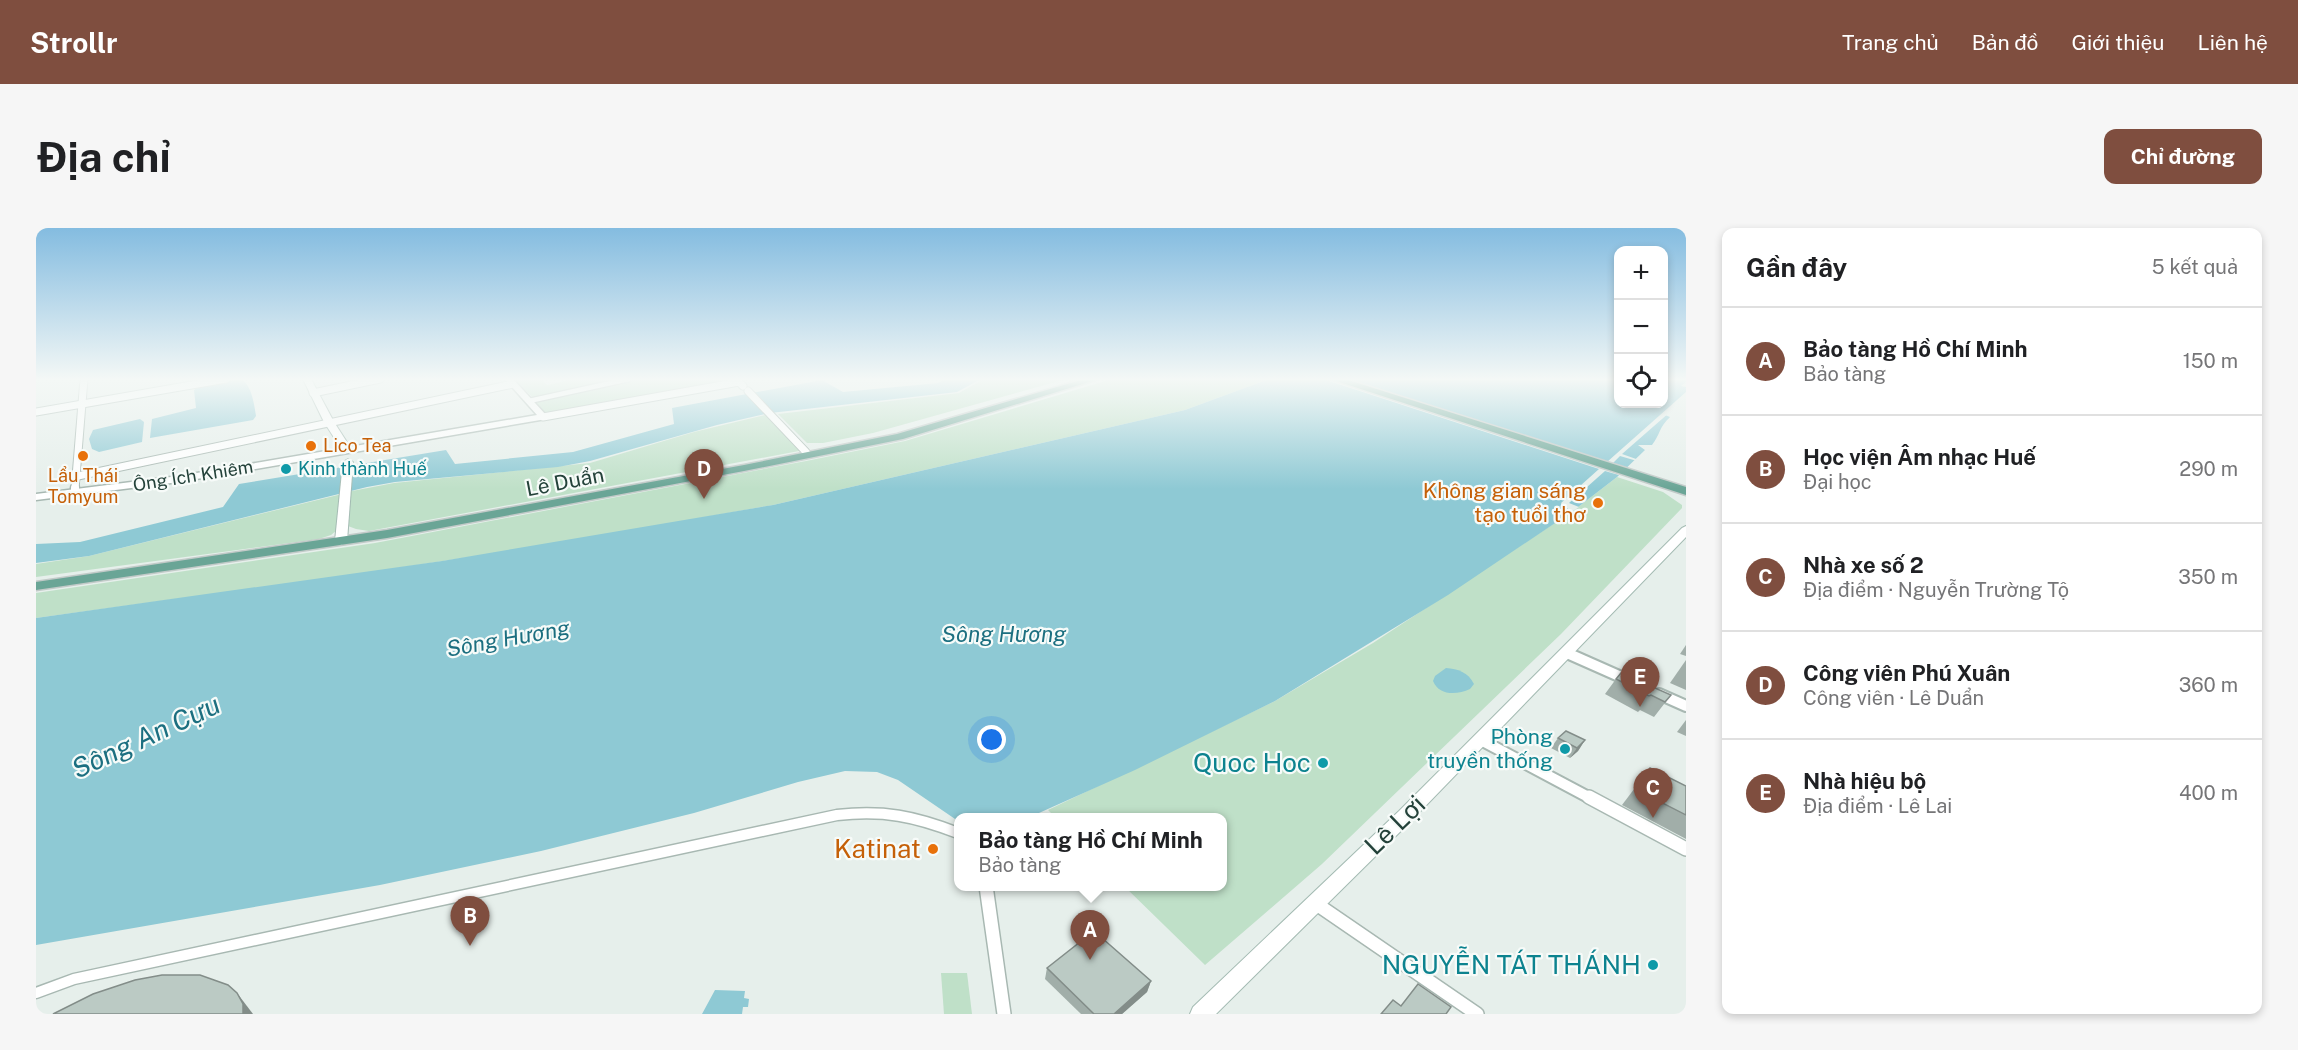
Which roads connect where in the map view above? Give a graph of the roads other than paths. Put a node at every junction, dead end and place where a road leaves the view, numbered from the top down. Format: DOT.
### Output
graph roads {
  1 [pos="81,416"];
  2 [pos="325,416"];
  3 [pos="361,416"];
  4 [pos="551,416"];
  5 [pos="773,416"];
  6 [pos="956,416"];
  7 [pos="971,416"];
  8 [pos="1449,416"];
  9 [pos="543,417"];
  10 [pos="329,423"];
  11 [pos="808,453"];
  12 [pos="348,456"];
  13 [pos="78,476"];
  14 [pos="1643,478"];
  15 [pos="1686,491"];
  16 [pos="75,493"];
  17 [pos="36,497"];
  18 [pos="1686,498"];
  19 [pos="1686,530"];
  20 [pos="341,539"];
  21 [pos="36,584"];
  22 [pos="1567,653"];
  23 [pos="1643,687"];
  24 [pos="1653,692"];
  25 [pos="1686,706"];
  26 [pos="1481,740"];
  27 [pos="954,831"];
  28 [pos="1686,849"];
  29 [pos="987,891"];
  30 [pos="1315,903"];
  31 [pos="36,993"];
  32 [pos="1203,1013"];
  33 [pos="1004,1014"];
  34 [pos="1477,1014"];
  1 -- 13 [label="street"];
  2 -- 10 [label="main road"];
  3 -- 10 [label="street"];
  4 -- 9 [label="street, Ông Ích Khiêm"];
  5 -- 11 [label="street"];
  6 -- 11 [label="main road, Lê Duẩn"];
  7 -- 11 [label="main road, Lê Duẩn"];
  8 -- 14 [label="main road"];
  9 -- 12 [label="street, Ông Ích Khiêm"];
  10 -- 12 [label="main road"];
  10 -- 13 [label="street"];
  11 -- 20 [label="main road, Lê Duẩn"];
  12 -- 16 [label="street, Ông Ích Khiêm"];
  12 -- 20 [label="main road"];
  13 -- 16 [label="street"];
  14 -- 15 [label="main road"];
  14 -- 18 [label="main road"];
  16 -- 17 [label="street, Ông Ích Khiêm"];
  19 -- 22 [label="main road, Lê Lợi"];
  20 -- 21 [label="main road, Lê Duẩn"];
  22 -- 23 [label="street"];
  22 -- 26 [label="main road, Lê Lợi"];
  24 -- 25 [label="street"];
  26 -- 28 [label="street"];
  26 -- 30 [label="main road, Lê Lợi"];
  27 -- 31 [label="street"];
  29 -- 33 [label="street"];
  30 -- 32 [label="main road, Lê Lợi"];
  30 -- 34 [label="street"];
}
